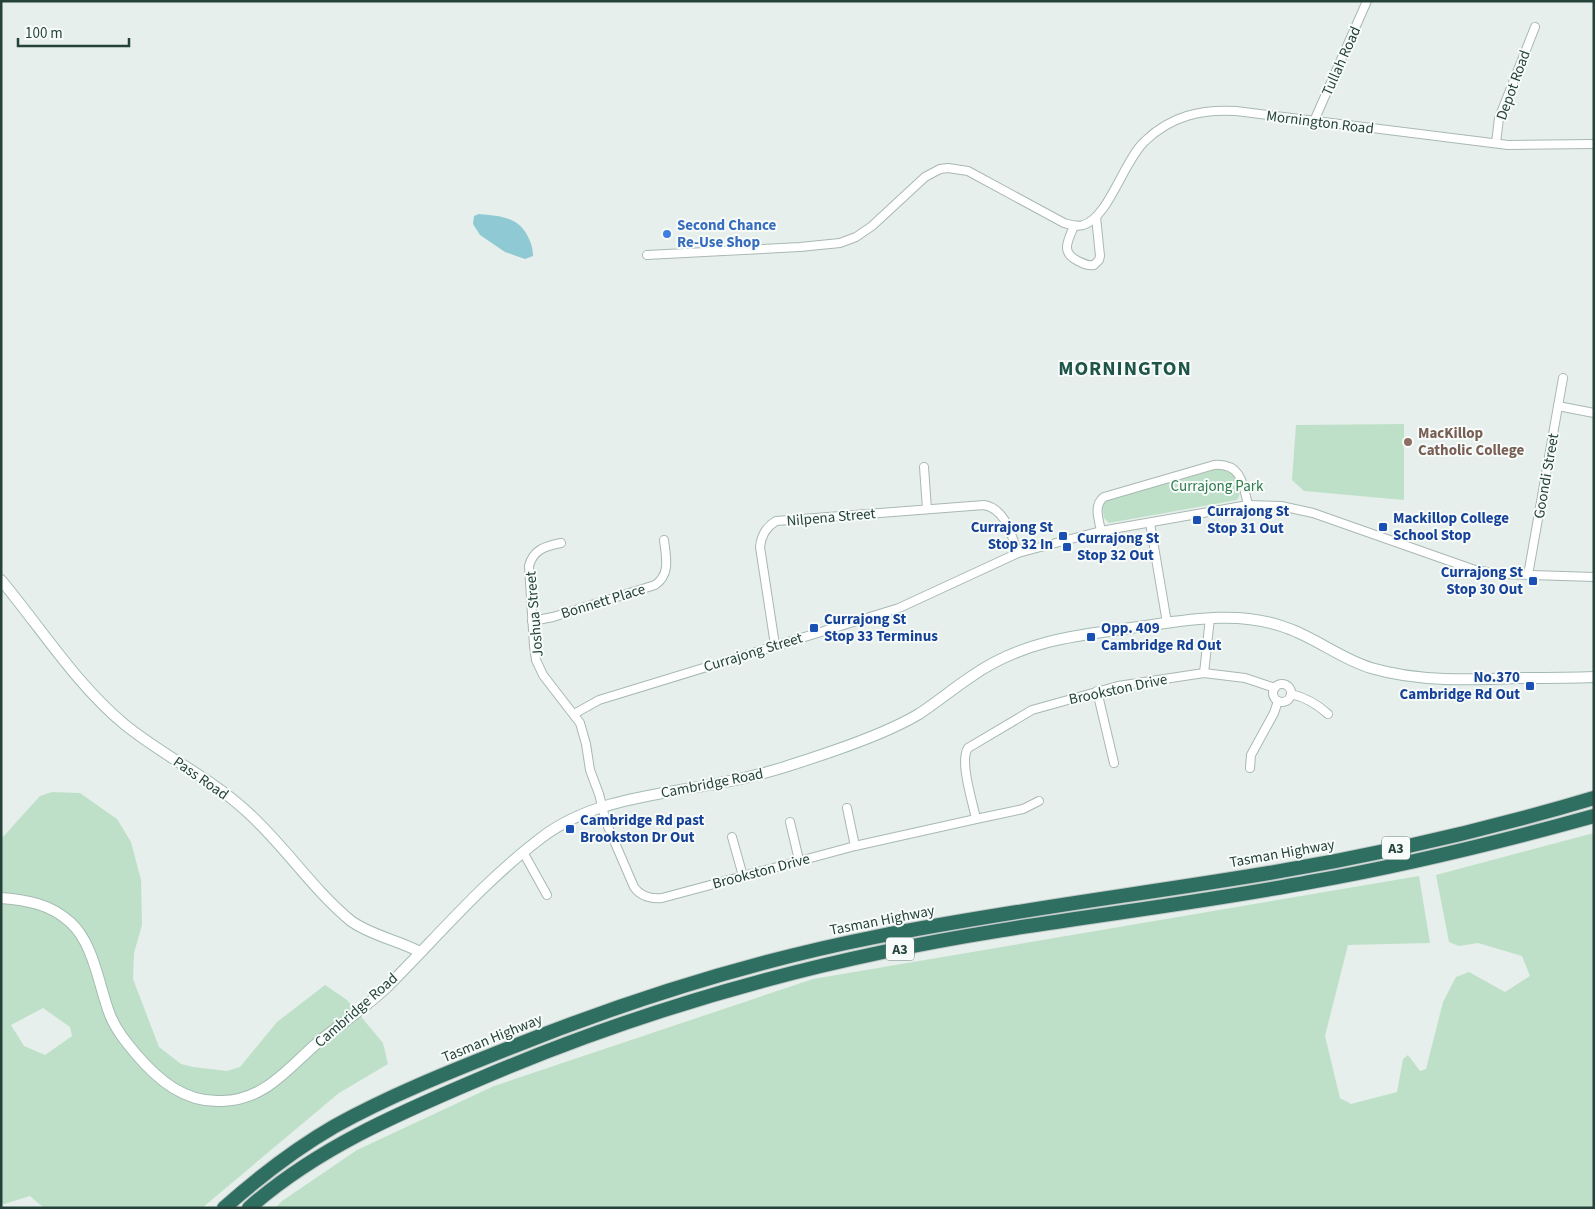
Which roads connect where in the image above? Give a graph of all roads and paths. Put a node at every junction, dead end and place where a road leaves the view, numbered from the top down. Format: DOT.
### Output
graph roads {
  1 [pos="1367,1"];
  2 [pos="1535,27"];
  3 [pos="1314,121"];
  4 [pos="1496,143"];
  5 [pos="1594,144"];
  6 [pos="1096,218"];
  7 [pos="1074,226"];
  8 [pos="647,255"];
  9 [pos="1563,378"];
  10 [pos="1558,406"];
  11 [pos="1594,412"];
  12 [pos="924,467"];
  13 [pos="1248,505"];
  14 [pos="927,509"];
  15 [pos="1150,523"];
  16 [pos="1101,531"];
  17 [pos="664,540"];
  18 [pos="561,543"];
  19 [pos="1018,553"];
  20 [pos="1528,575"];
  21 [pos="1594,576"];
  22 [pos="1,580"];
  23 [pos="1210,618"];
  24 [pos="532,621"];
  25 [pos="1167,623"];
  26 [pos="775,645"];
  27 [pos="1204,673"];
  28 [pos="1594,677"];
  29 [pos="1275,688"];
  30 [pos="1097,691"];
  31 [pos="1291,694"];
  32 [pos="1278,701"];
  33 [pos="574,714"];
  34 [pos="1328,714"];
  35 [pos="1114,763"];
  36 [pos="1250,768"];
  37 [pos="1594,798"];
  38 [pos="1039,801"];
  39 [pos="602,807"];
  40 [pos="847,808"];
  41 [pos="1594,816"];
  42 [pos="976,819"];
  43 [pos="790,822"];
  44 [pos="732,837"];
  45 [pos="856,846"];
  46 [pos="523,852"];
  47 [pos="799,860"];
  48 [pos="743,876"];
  49 [pos="547,895"];
  50 [pos="1,898"];
  51 [pos="420,952"];
  52 [pos="224,1208"];
  53 [pos="249,1208"];
  1 -- 3 [label="street, Tullah Road"];
  2 -- 4 [label="street, Depot Road"];
  3 -- 4 [label="street, Mornington Road"];
  3 -- 6 [label="street, Mornington Road"];
  4 -- 5 [label="street, Mornington Road"];
  6 -- 7 [label="street"];
  6 -- 7 [label="street"];
  7 -- 8 [label="street"];
  9 -- 10 [label="street, Goondi Street"];
  10 -- 11 [label="street"];
  10 -- 20 [label="street, Goondi Street"];
  12 -- 14 [label="street"];
  13 -- 15 [label="street, Currajong Street"];
  13 -- 16 [label="street"];
  13 -- 20 [label="street, Currajong Street"];
  14 -- 19 [label="street, Nilpena Street"];
  14 -- 26 [label="street, Nilpena Street"];
  15 -- 16 [label="street, Currajong Street"];
  15 -- 25 [label="street"];
  16 -- 19 [label="street, Currajong Street"];
  17 -- 24 [label="street, Bonnett Place"];
  18 -- 24 [label="street, Joshua Street"];
  19 -- 26 [label="street, Currajong Street"];
  20 -- 21 [label="street, Currajong Street"];
  22 -- 51 [label="main road, Pass Road"];
  23 -- 25 [label="main road, Cambridge Road"];
  23 -- 27 [label="street"];
  23 -- 28 [label="main road, Cambridge Road"];
  24 -- 33 [label="street, Joshua Street"];
  25 -- 39 [label="main road, Cambridge Road"];
  26 -- 33 [label="street, Currajong Street"];
  27 -- 29 [label="street, Brookston Drive"];
  27 -- 30 [label="street, Brookston Drive"];
  29 -- 31 [label="street"];
  29 -- 32 [label="street"];
  30 -- 35 [label="street"];
  30 -- 42 [label="street, Brookston Drive"];
  31 -- 32 [label="street"];
  31 -- 34 [label="street"];
  32 -- 36 [label="street"];
  33 -- 39 [label="street, Joshua Street"];
  37 -- 52 [label="highway, Tasman Highway / A3"];
  38 -- 42 [label="street, Brookston Drive"];
  39 -- 46 [label="main road, Cambridge Road"];
  39 -- 48 [label="street, Brookston Drive"];
  40 -- 45 [label="street"];
  41 -- 53 [label="highway, Tasman Highway / A3"];
  42 -- 45 [label="street, Brookston Drive"];
  43 -- 47 [label="street"];
  44 -- 48 [label="street"];
  45 -- 47 [label="street, Brookston Drive"];
  46 -- 49 [label="street"];
  46 -- 51 [label="main road, Cambridge Road"];
  47 -- 48 [label="street, Brookston Drive"];
  50 -- 51 [label="main road, Cambridge Road"];
}
